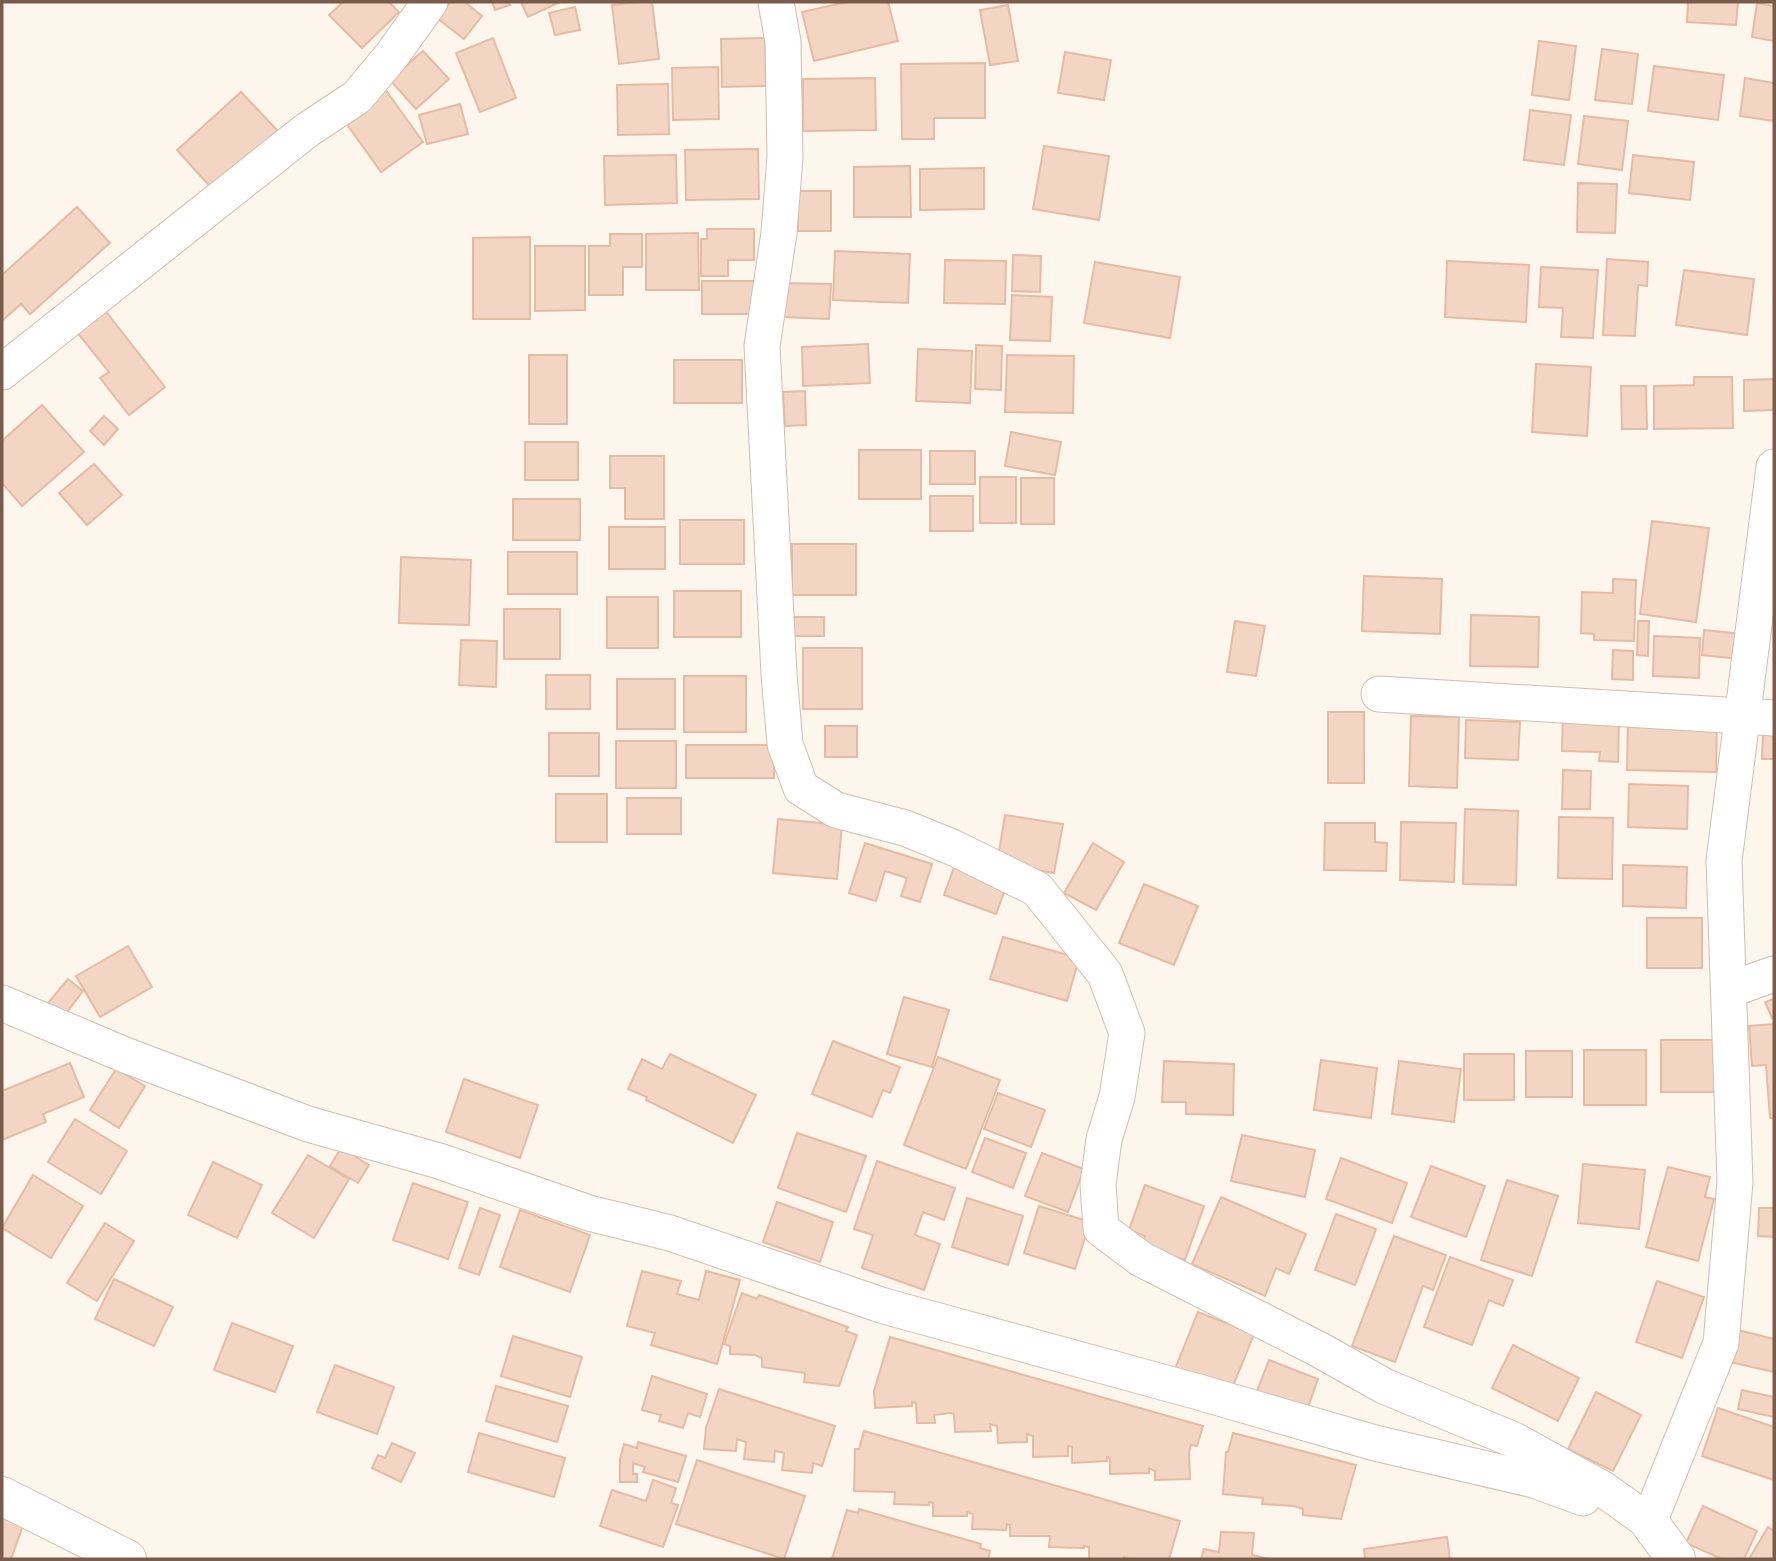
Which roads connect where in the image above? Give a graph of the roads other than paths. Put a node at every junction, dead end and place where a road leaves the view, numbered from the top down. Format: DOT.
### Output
graph roads {
  1 [pos="430,2"];
  2 [pos="776,2"];
  3 [pos="4,367"];
  4 [pos="1774,467"];
  5 [pos="1379,694"];
  6 [pos="1758,716"];
  7 [pos="1774,974"];
  8 [pos="1728,990"];
  9 [pos="2,1003"];
  10 [pos="2,1496"];
  11 [pos="1649,1522"];
  12 [pos="127,1559"];
  13 [pos="1676,1559"];
  1 -- 3 [label="street"];
  2 -- 11 [label="street"];
  4 -- 6 [label="street"];
  5 -- 6 [label="street"];
  6 -- 8 [label="street"];
  7 -- 8 [label="street"];
  8 -- 11 [label="street"];
  9 -- 11 [label="street"];
  10 -- 12 [label="street"];
  11 -- 13 [label="street"];
}
